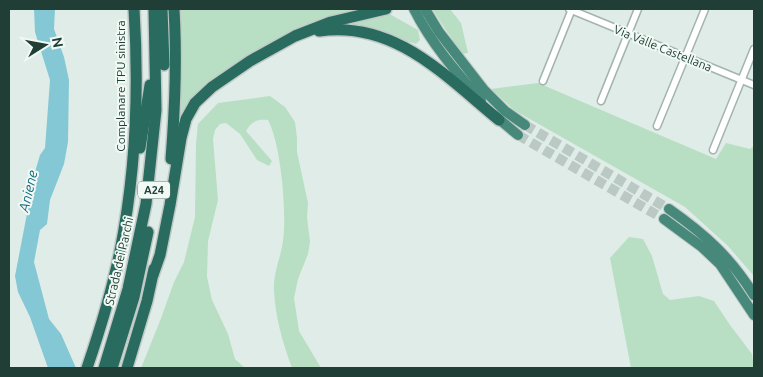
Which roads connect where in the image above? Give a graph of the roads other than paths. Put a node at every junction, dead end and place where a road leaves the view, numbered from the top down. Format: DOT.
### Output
graph roads {
  1 [pos="134,9"];
  2 [pos="154,9"];
  3 [pos="162,9"];
  4 [pos="174,9"];
  5 [pos="386,9"];
  6 [pos="570,9"];
  7 [pos="638,9"];
  8 [pos="705,9"];
  9 [pos="421,12"];
  10 [pos="629,34"];
  11 [pos="295,36"];
  12 [pos="754,49"];
  13 [pos="686,58"];
  14 [pos="742,80"];
  15 [pos="543,81"];
  16 [pos="754,85"];
  17 [pos="602,101"];
  18 [pos="499,120"];
  19 [pos="525,125"];
  20 [pos="657,126"];
  21 [pos="518,135"];
  22 [pos="713,150"];
  23 [pos="669,209"];
  24 [pos="664,219"];
  25 [pos="125,224"];
  26 [pos="153,275"];
  27 [pos="754,296"];
  28 [pos="754,315"];
  29 [pos="109,366"];
  30 [pos="87,368"];
  31 [pos="127,368"];
  1 -- 25 [label="highway, Complanare TPU sinistra"];
  2 -- 25 [label="highway"];
  2 -- 29 [label="highway, Strada dei Parchi / A24"];
  3 -- 29 [label="highway, Strada dei Parchi / A24"];
  4 -- 26 [label="highway"];
  5 -- 11 [label="highway"];
  6 -- 10 [label="street, Via Valle Castellana"];
  6 -- 15 [label="street"];
  7 -- 10 [label="street"];
  8 -- 13 [label="street"];
  9 -- 18 [label="highway"];
  9 -- 19 [label="highway"];
  10 -- 13 [label="street, Via Valle Castellana"];
  10 -- 17 [label="street"];
  11 -- 18 [label="highway"];
  11 -- 26 [label="highway"];
  12 -- 14 [label="street"];
  13 -- 14 [label="street, Via Valle Castellana"];
  13 -- 20 [label="street"];
  14 -- 16 [label="street, Via Valle Castellana"];
  14 -- 22 [label="street"];
  18 -- 21 [label="highway"];
  23 -- 27 [label="highway"];
  24 -- 28 [label="highway"];
  25 -- 30 [label="highway, Complanare TPU sinistra"];
  26 -- 31 [label="highway"];
}
